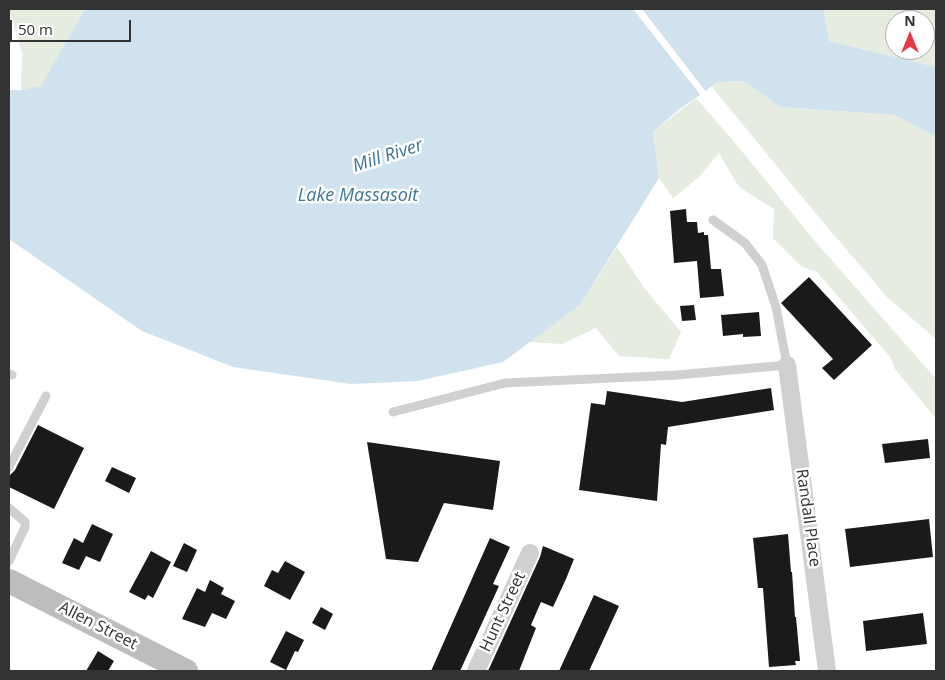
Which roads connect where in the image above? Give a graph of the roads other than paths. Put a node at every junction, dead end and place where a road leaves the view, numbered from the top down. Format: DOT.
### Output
graph roads {
  1 [pos="713,220"];
  2 [pos="787,365"];
  3 [pos="46,396"];
  4 [pos="392,412"];
  5 [pos="9,466"];
  6 [pos="9,508"];
  7 [pos="530,553"];
  8 [pos="9,561"];
  9 [pos="9,580"];
  10 [pos="186,671"];
  11 [pos="476,671"];
  12 [pos="827,671"];
  1 -- 2 [label="lane"];
  2 -- 4 [label="lane"];
  2 -- 12 [label="street, Randall Place"];
  3 -- 5 [label="lane"];
  6 -- 8 [label="lane"];
  7 -- 11 [label="street, Hunt Street"];
  9 -- 10 [label="main road, Allen Street"];
}
